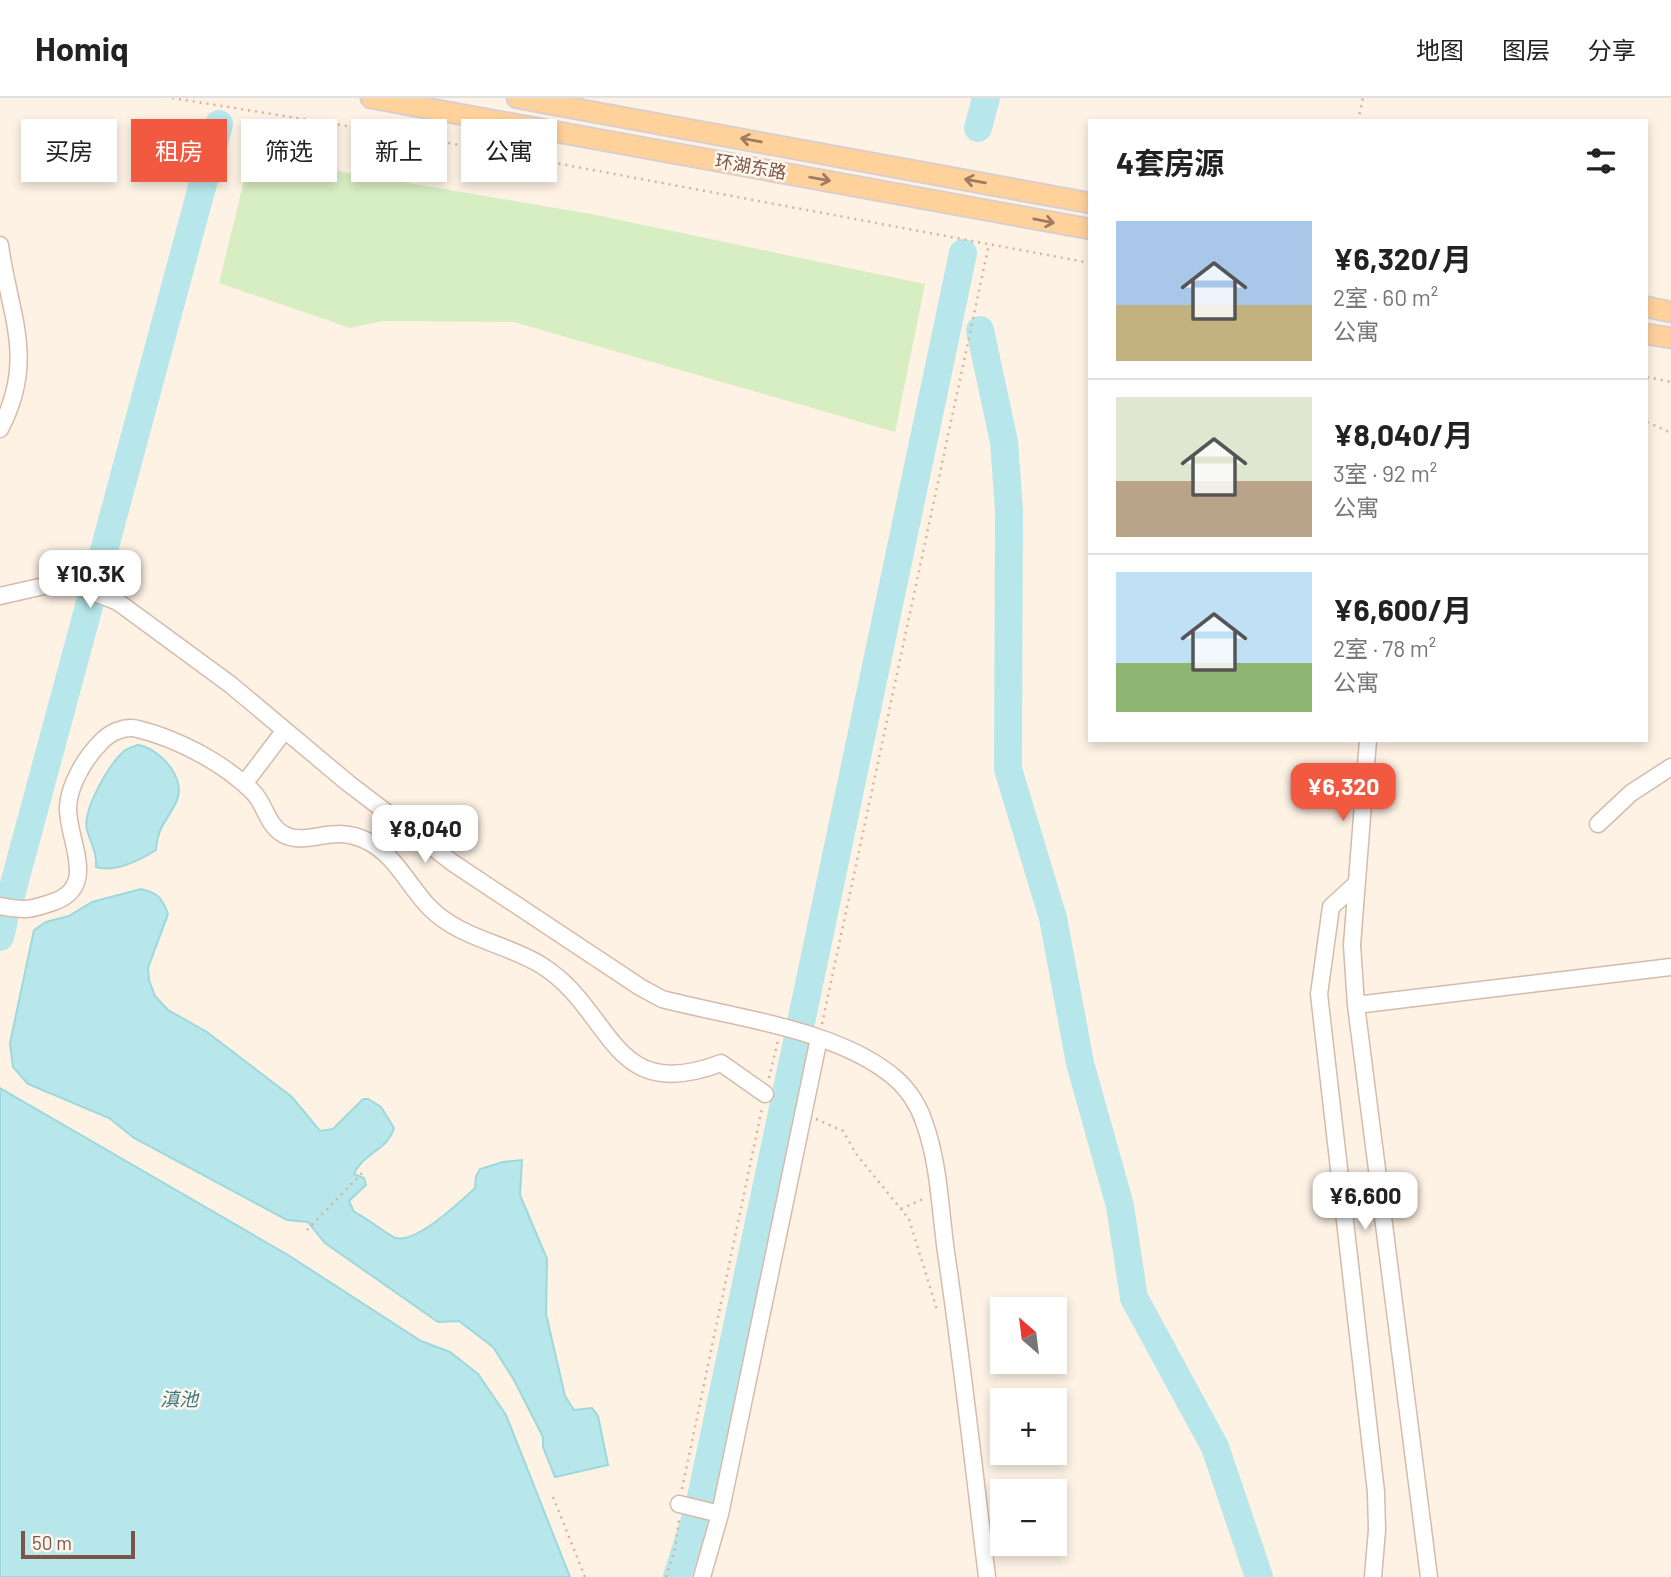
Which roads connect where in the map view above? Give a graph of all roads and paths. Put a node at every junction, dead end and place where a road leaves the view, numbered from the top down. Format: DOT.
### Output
graph roads {
  1 [pos="173,98"];
  2 [pos="371,98"];
  3 [pos="517,98"];
  4 [pos="1363,98"];
  5 [pos="392,100"];
  6 [pos="1358,119"];
  7 [pos="1088,203"];
  8 [pos="1088,229"];
  9 [pos="989,244"];
  10 [pos="0,245"];
  11 [pos="1088,263"];
  12 [pos="1648,307"];
  13 [pos="1671,312"];
  14 [pos="1648,334"];
  15 [pos="1671,338"];
  16 [pos="1648,377"];
  17 [pos="1671,382"];
  18 [pos="1648,422"];
  19 [pos="0,429"];
  20 [pos="1671,433"];
  21 [pos="0,596"];
  22 [pos="285,730"];
  23 [pos="1368,742"];
  24 [pos="1671,767"];
  25 [pos="244,784"];
  26 [pos="1598,824"];
  27 [pos="1357,883"];
  28 [pos="0,906"];
  29 [pos="1671,967"];
  30 [pos="1356,1005"];
  31 [pos="782,1028"];
  32 [pos="814,1037"];
  33 [pos="765,1094"];
  34 [pos="803,1114"];
  35 [pos="363,1172"];
  36 [pos="938,1197"];
  37 [pos="901,1209"];
  38 [pos="307,1230"];
  39 [pos="939,1320"];
  40 [pos="553,1497"];
  41 [pos="679,1504"];
  42 [pos="718,1513"];
  43 [pos="585,1577"];
  44 [pos="666,1577"];
  45 [pos="702,1577"];
  46 [pos="987,1577"];
  47 [pos="1373,1577"];
  48 [pos="1429,1577"];
  1 -- 9 [label="path"];
  2 -- 5 [label="main road, 环湖东路"];
  7 -- 3 [label="main road, 环湖东路, one-way"];
  4 -- 6 [label="path"];
  5 -- 8 [label="main road, 环湖东路, one-way"];
  9 -- 11 [label="path"];
  9 -- 32 [label="path"];
  10 -- 19 [label="street"];
  12 -- 13 [label="main road"];
  14 -- 15 [label="main road"];
  16 -- 17 [label="path"];
  18 -- 20 [label="path"];
  21 -- 22 [label="street"];
  22 -- 25 [label="street"];
  22 -- 31 [label="street"];
  23 -- 27 [label="street"];
  24 -- 26 [label="street"];
  25 -- 28 [label="street"];
  25 -- 33 [label="street"];
  27 -- 30 [label="street"];
  27 -- 47 [label="street"];
  29 -- 30 [label="street"];
  30 -- 48 [label="street"];
  31 -- 32 [label="street"];
  31 -- 33 [label="path"];
  32 -- 34 [label="street"];
  32 -- 36 [label="street"];
  33 -- 41 [label="path"];
  34 -- 37 [label="path"];
  34 -- 42 [label="street"];
  35 -- 38 [label="path"];
  36 -- 37 [label="path"];
  36 -- 46 [label="street"];
  37 -- 39 [label="path"];
  40 -- 43 [label="path"];
  41 -- 42 [label="street"];
  41 -- 44 [label="path"];
  42 -- 45 [label="street"];
}
